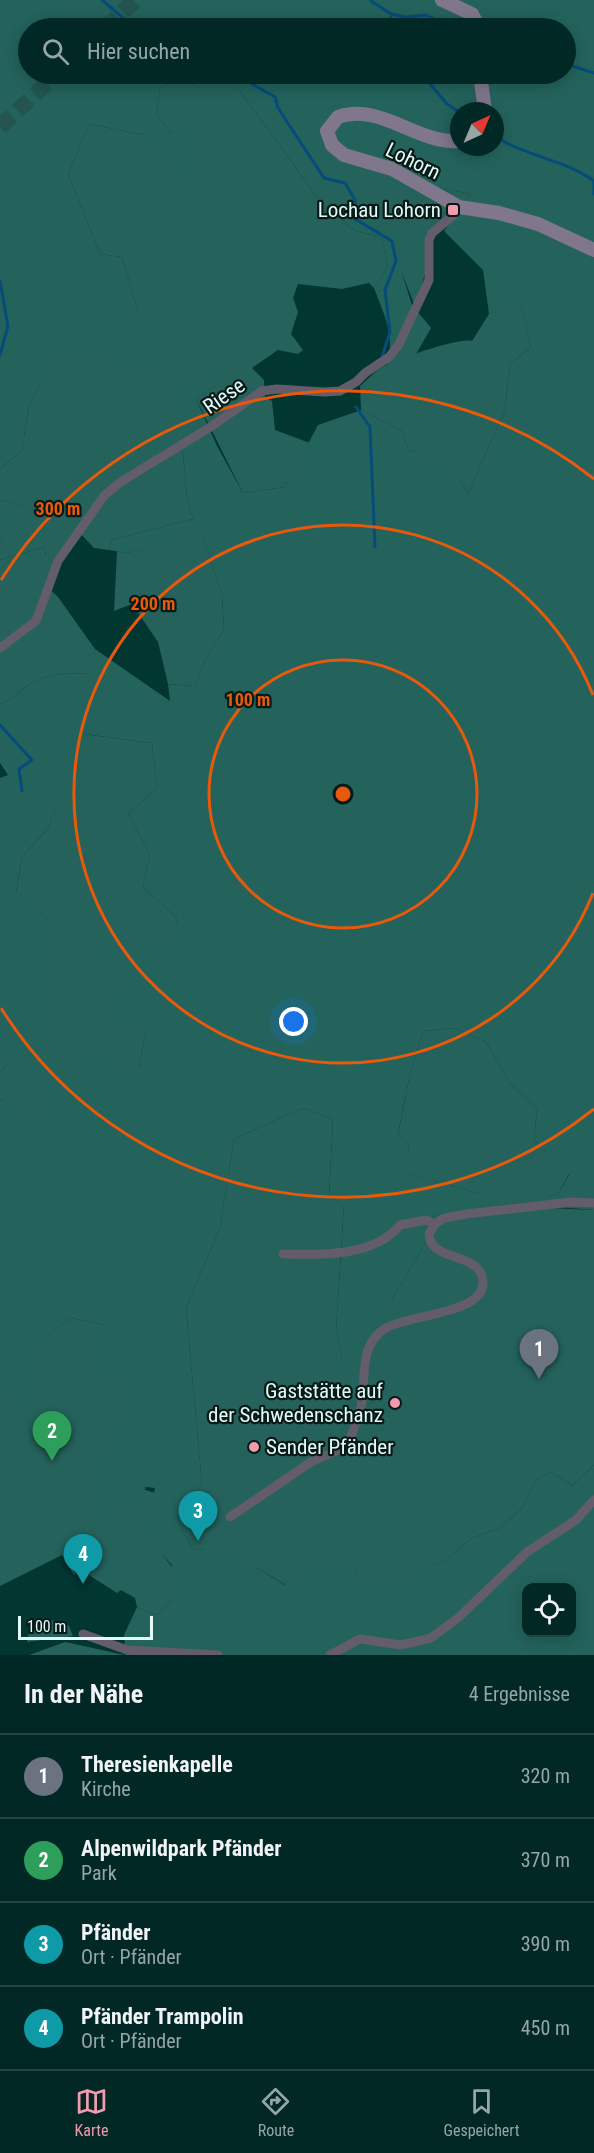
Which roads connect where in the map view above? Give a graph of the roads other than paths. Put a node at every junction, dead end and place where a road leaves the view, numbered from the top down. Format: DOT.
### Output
graph roads {
  1 [pos="442,0"];
  2 [pos="475,18"];
  3 [pos="481,84"];
  4 [pos="484,102"];
  5 [pos="450,140"];
  6 [pos="459,207"];
  7 [pos="594,250"];
  8 [pos="0,648"];
  9 [pos="594,1203"];
  10 [pos="435,1224"];
  11 [pos="283,1254"];
  12 [pos="594,1500"];
  13 [pos="230,1517"];
  14 [pos="83,1634"];
  15 [pos="218,1655"];
  16 [pos="330,1655"];
  1 -- 2 [label="street"];
  3 -- 4 [label="street"];
  5 -- 6 [label="street, Lohorn"];
  6 -- 7 [label="street, Lohorn"];
  6 -- 8 [label="street, Riese"];
  9 -- 10 [label="street"];
  10 -- 11 [label="street"];
  10 -- 13 [label="street"];
  12 -- 16 [label="street"];
  14 -- 15 [label="street"];
}
